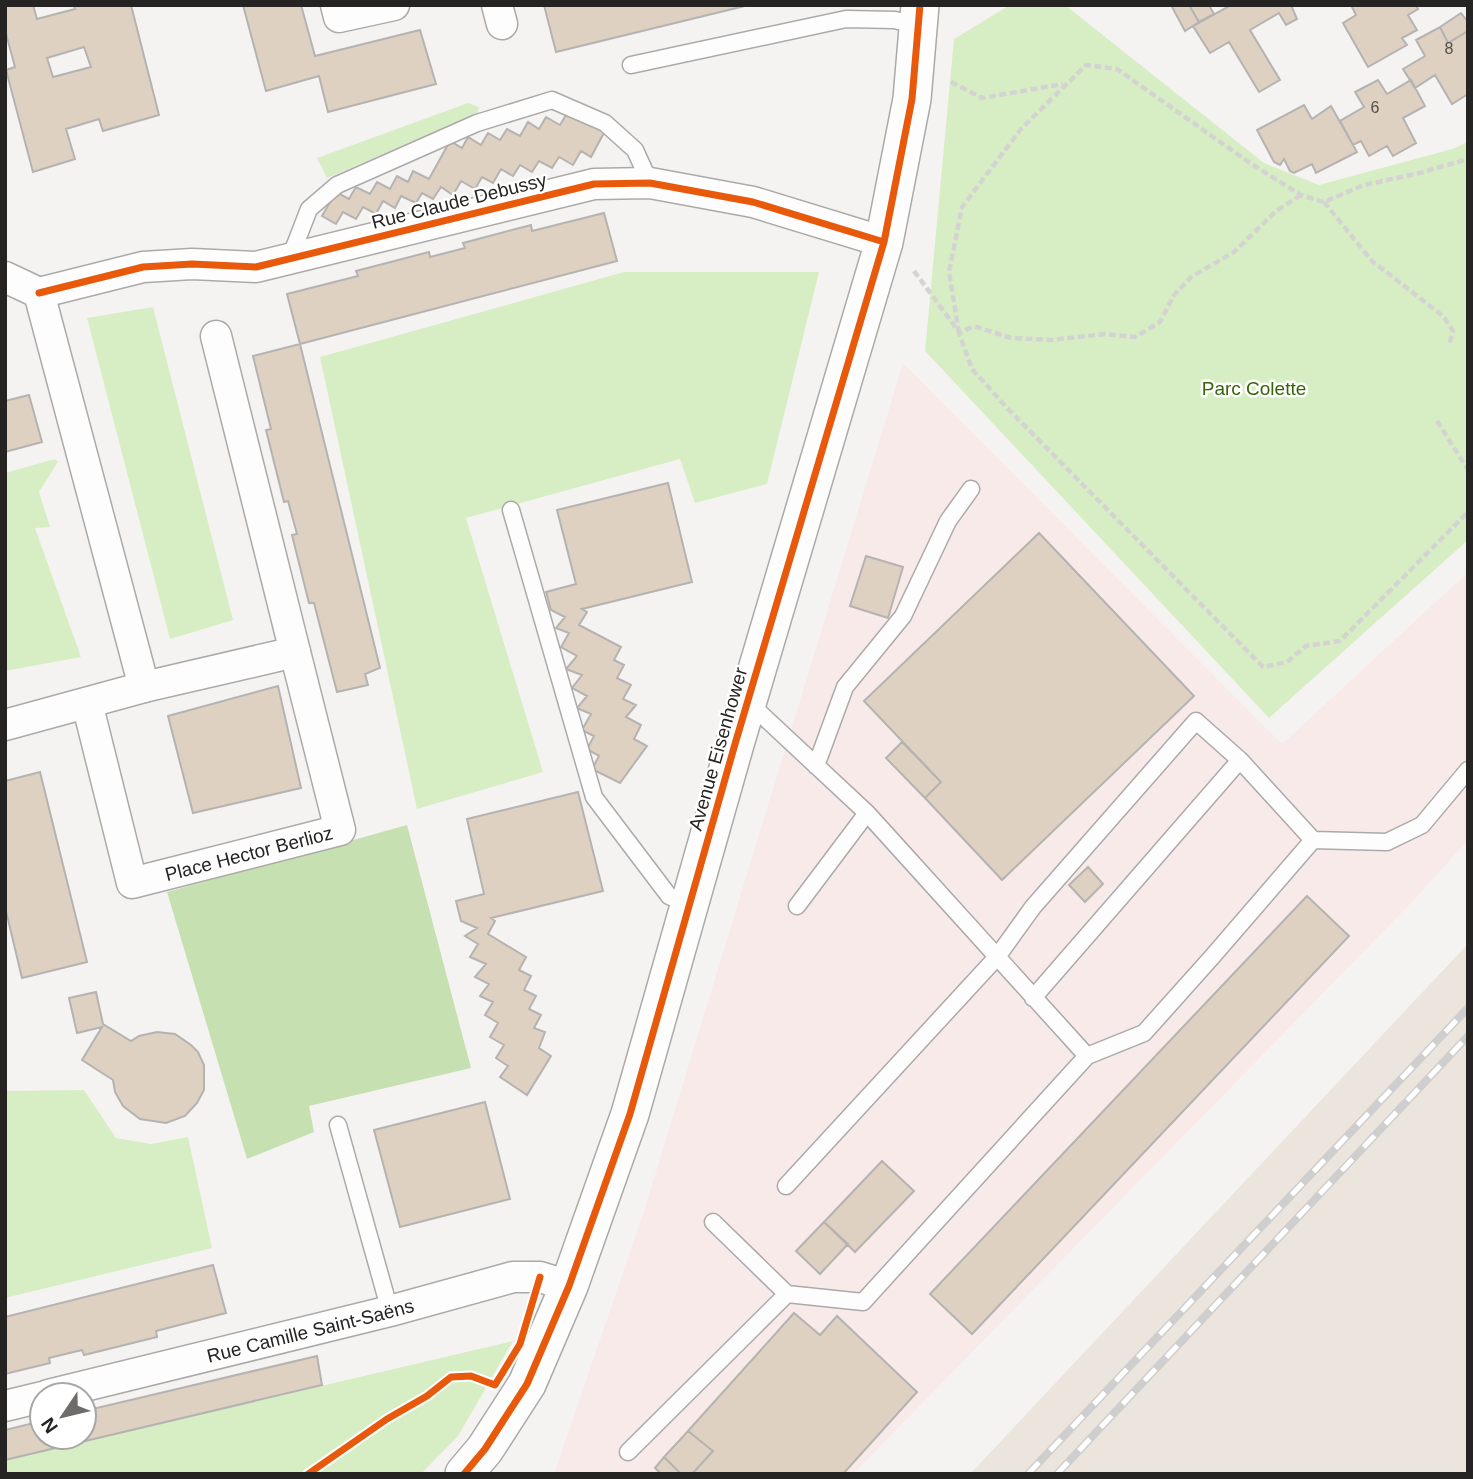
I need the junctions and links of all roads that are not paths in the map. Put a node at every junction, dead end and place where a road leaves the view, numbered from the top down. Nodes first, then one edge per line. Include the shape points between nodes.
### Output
1 (335, 5) edge
2 (394, 5) edge
3 (919, 15) edge
4 (631, 65) dead end
5 (650, 183) junction
6 (884, 242) junction
7 (290, 258) junction
8 (5, 277) edge
9 (39, 293) junction
10 (216, 336) dead end
11 (971, 489) dead end
12 (511, 510) dead end
13 (295, 652) junction
14 (144, 687) junction
15 (748, 702) junction
16 (87, 703) junction
17 (5, 725) edge
18 (1240, 760) junction
19 (816, 766) junction
20 (1468, 769) edge
21 (867, 813) junction
22 (1312, 840) junction
23 (688, 905) junction
24 (797, 906) dead end
25 (997, 957) junction
26 (1033, 998) junction
27 (1087, 1056) junction
28 (338, 1125) dead end
29 (786, 1186) dead end
30 (713, 1222) dead end
31 (569, 1286) junction
32 (787, 1294) junction
33 (390, 1311) junction
34 (98, 1383) edge
35 (28, 1400) edge
36 (5, 1406) edge
37 (628, 1452) dead end
38 (464, 1474) edge

1 - 2 street via 339,17
3 - 4 lane via 895,20 845,19
3 - 6 street, Avenue Eisenhower via 912,99
5 - 6 street, Rue Claude Debussy via 753,202
5 - 7 street, Rue Claude Debussy via 594,184
5 - 7 lane via 635,150 605,123 552,100 477,123 338,185 309,209
6 - 15 street, Avenue Eisenhower
7 - 9 street, Rue Claude Debussy via 256,267 143,267
8 - 9 street
9 - 14 street
10 - 13 street
11 - 19 lane via 948,521 903,616 845,687
12 - 23 lane via 594,797 669,896
13 - 14 street
13 - 16 street, Place Hector Berlioz via 340,830 132,883
14 - 16 street
15 - 19 lane
15 - 23 street, Avenue Eisenhower
16 - 17 street
18 - 22 lane
18 - 25 lane via 1196,721 1033,907
18 - 26 lane
19 - 21 lane
20 - 22 lane via 1422,825 1387,842
21 - 24 lane
21 - 25 lane
22 - 27 lane via 1144,1033
23 - 31 street, Avenue Eisenhower via 630,1114
25 - 26 lane
25 - 29 lane
26 - 27 lane
27 - 32 lane via 863,1302
28 - 33 lane
30 - 32 lane
31 - 33 street, Rue Camille Saint-Saëns via 540,1277 513,1277
31 - 38 street, Avenue Eisenhower via 527,1384
32 - 37 lane
33 - 34 street, Rue Camille Saint-Saëns
35 - 36 street

